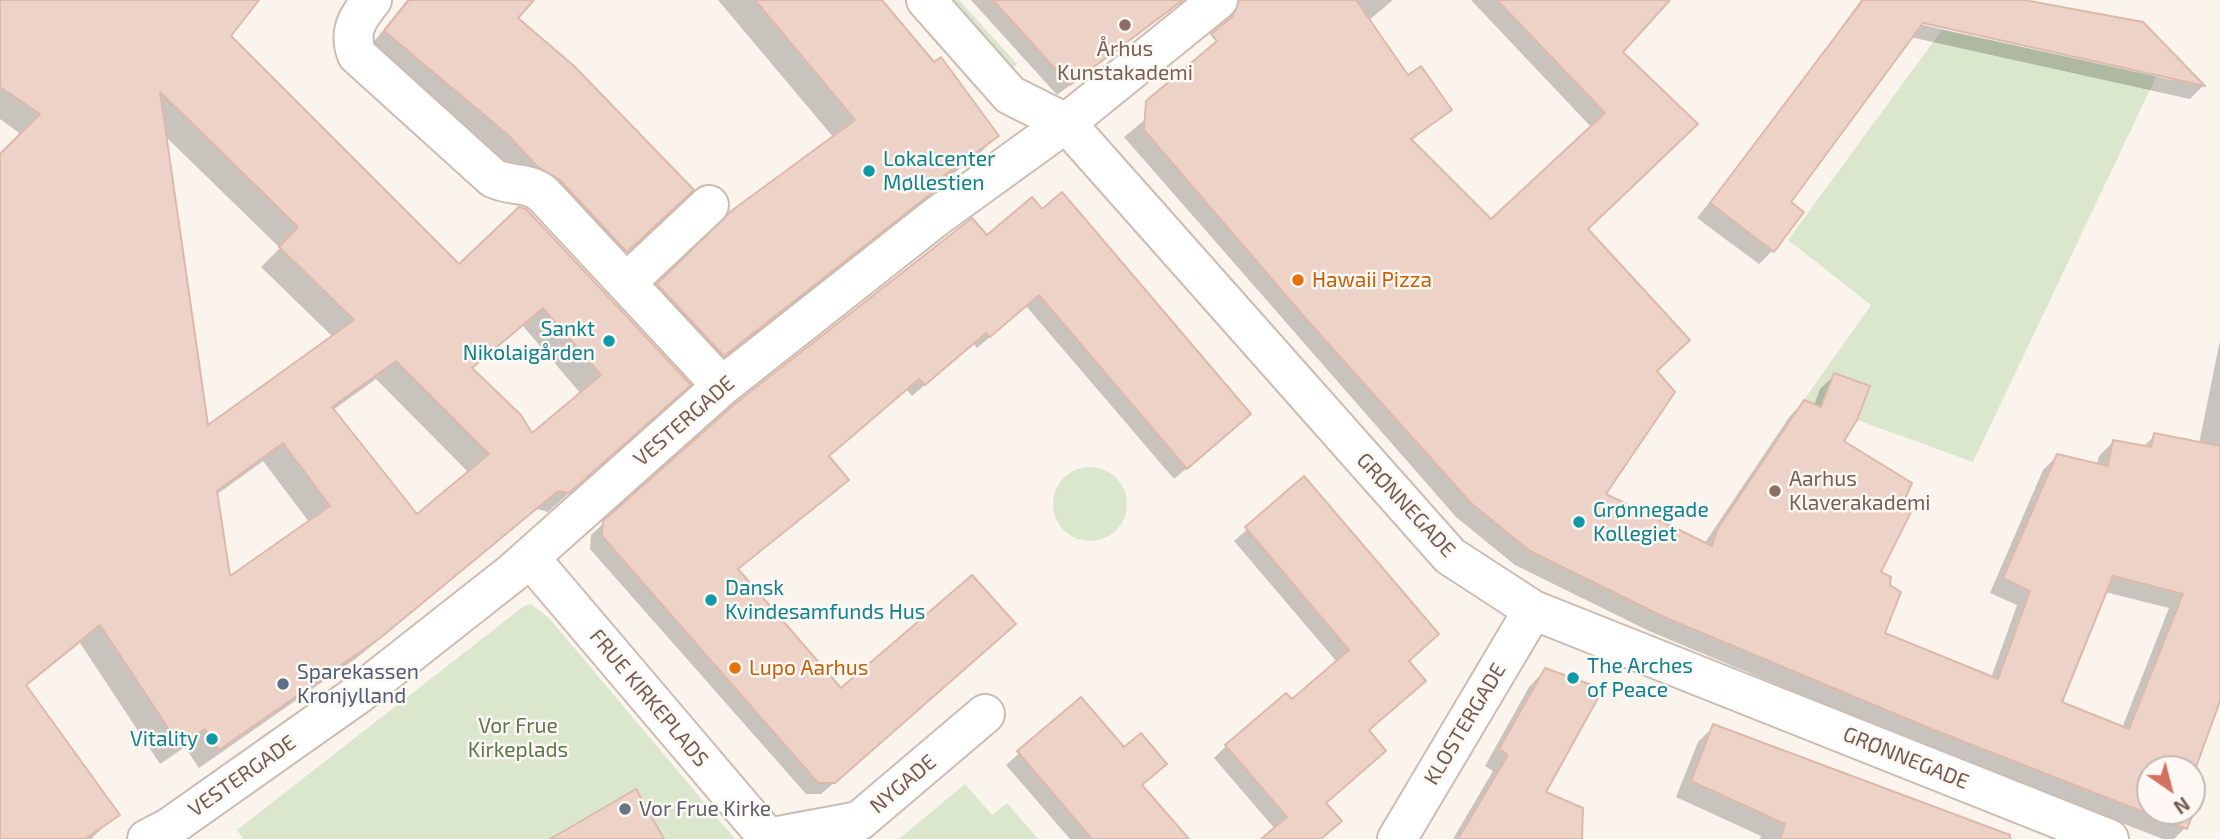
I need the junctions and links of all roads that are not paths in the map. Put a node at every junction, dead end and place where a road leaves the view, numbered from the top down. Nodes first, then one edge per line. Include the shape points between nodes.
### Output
1 (372, 0) edge
2 (926, 0) edge
3 (1219, 0) edge
4 (1066, 122) junction
5 (709, 205) dead end
6 (626, 282) junction
7 (722, 386) junction
8 (530, 558) junction
9 (1533, 610) junction
10 (985, 714) dead end
11 (159, 833) edge
12 (768, 838) edge
13 (1398, 839) edge
14 (2109, 839) edge

1 - 6 street via 357,18 352,41 357,55 493,178 531,185 543,194
2 - 4 street, GRØNNEGADE via 1010,95
3 - 4 street, VESTERGADE
4 - 7 street, VESTERGADE via 936,217
4 - 9 street, GRØNNEGADE via 1450,556
5 - 6 street
6 - 7 street
7 - 8 street, VESTERGADE
8 - 11 street, VESTERGADE via 357,695
8 - 12 street, FRUE KIRKEPLADS
9 - 13 street, KLOSTERGADE
9 - 14 street, GRØNNEGADE
10 - 12 street, NYGADE via 859,821

